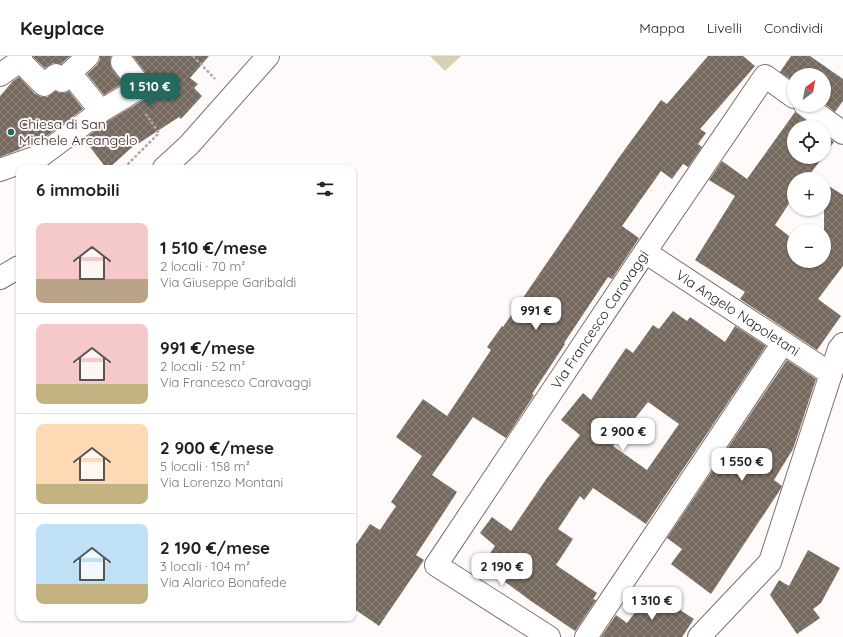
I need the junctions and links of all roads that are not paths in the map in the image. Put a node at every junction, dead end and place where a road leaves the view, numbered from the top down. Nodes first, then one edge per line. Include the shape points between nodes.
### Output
1 (88, 56) edge
2 (268, 56) edge
3 (21, 58) edge
4 (122, 62) dead end
5 (70, 73) junction
6 (0, 75) edge
7 (787, 92) edge
8 (101, 111) junction
9 (814, 112) edge
10 (843, 133) edge
11 (167, 165) edge
12 (0, 170) edge
13 (645, 252) junction
14 (16, 269) edge
15 (0, 278) edge
16 (783, 343) junction
17 (843, 344) edge
18 (831, 374) junction
19 (549, 637) edge
20 (586, 637) edge
21 (699, 637) edge

1 - 5 street
2 - 11 street via 189,145
3 - 5 street via 44,85 56,75 62,81
3 - 6 street
4 - 8 street via 141,87
5 - 8 street
7 - 13 street, Via Francesco Caravaggi via 765,76
8 - 12 street via 42,155
9 - 10 street
13 - 16 street, Via Angelo Napoletani
13 - 19 street, Via Francesco Caravaggi via 436,565
14 - 15 street
16 - 18 street, Via Angelo Napoletani
16 - 20 street
17 - 18 street
18 - 21 street via 770,562

